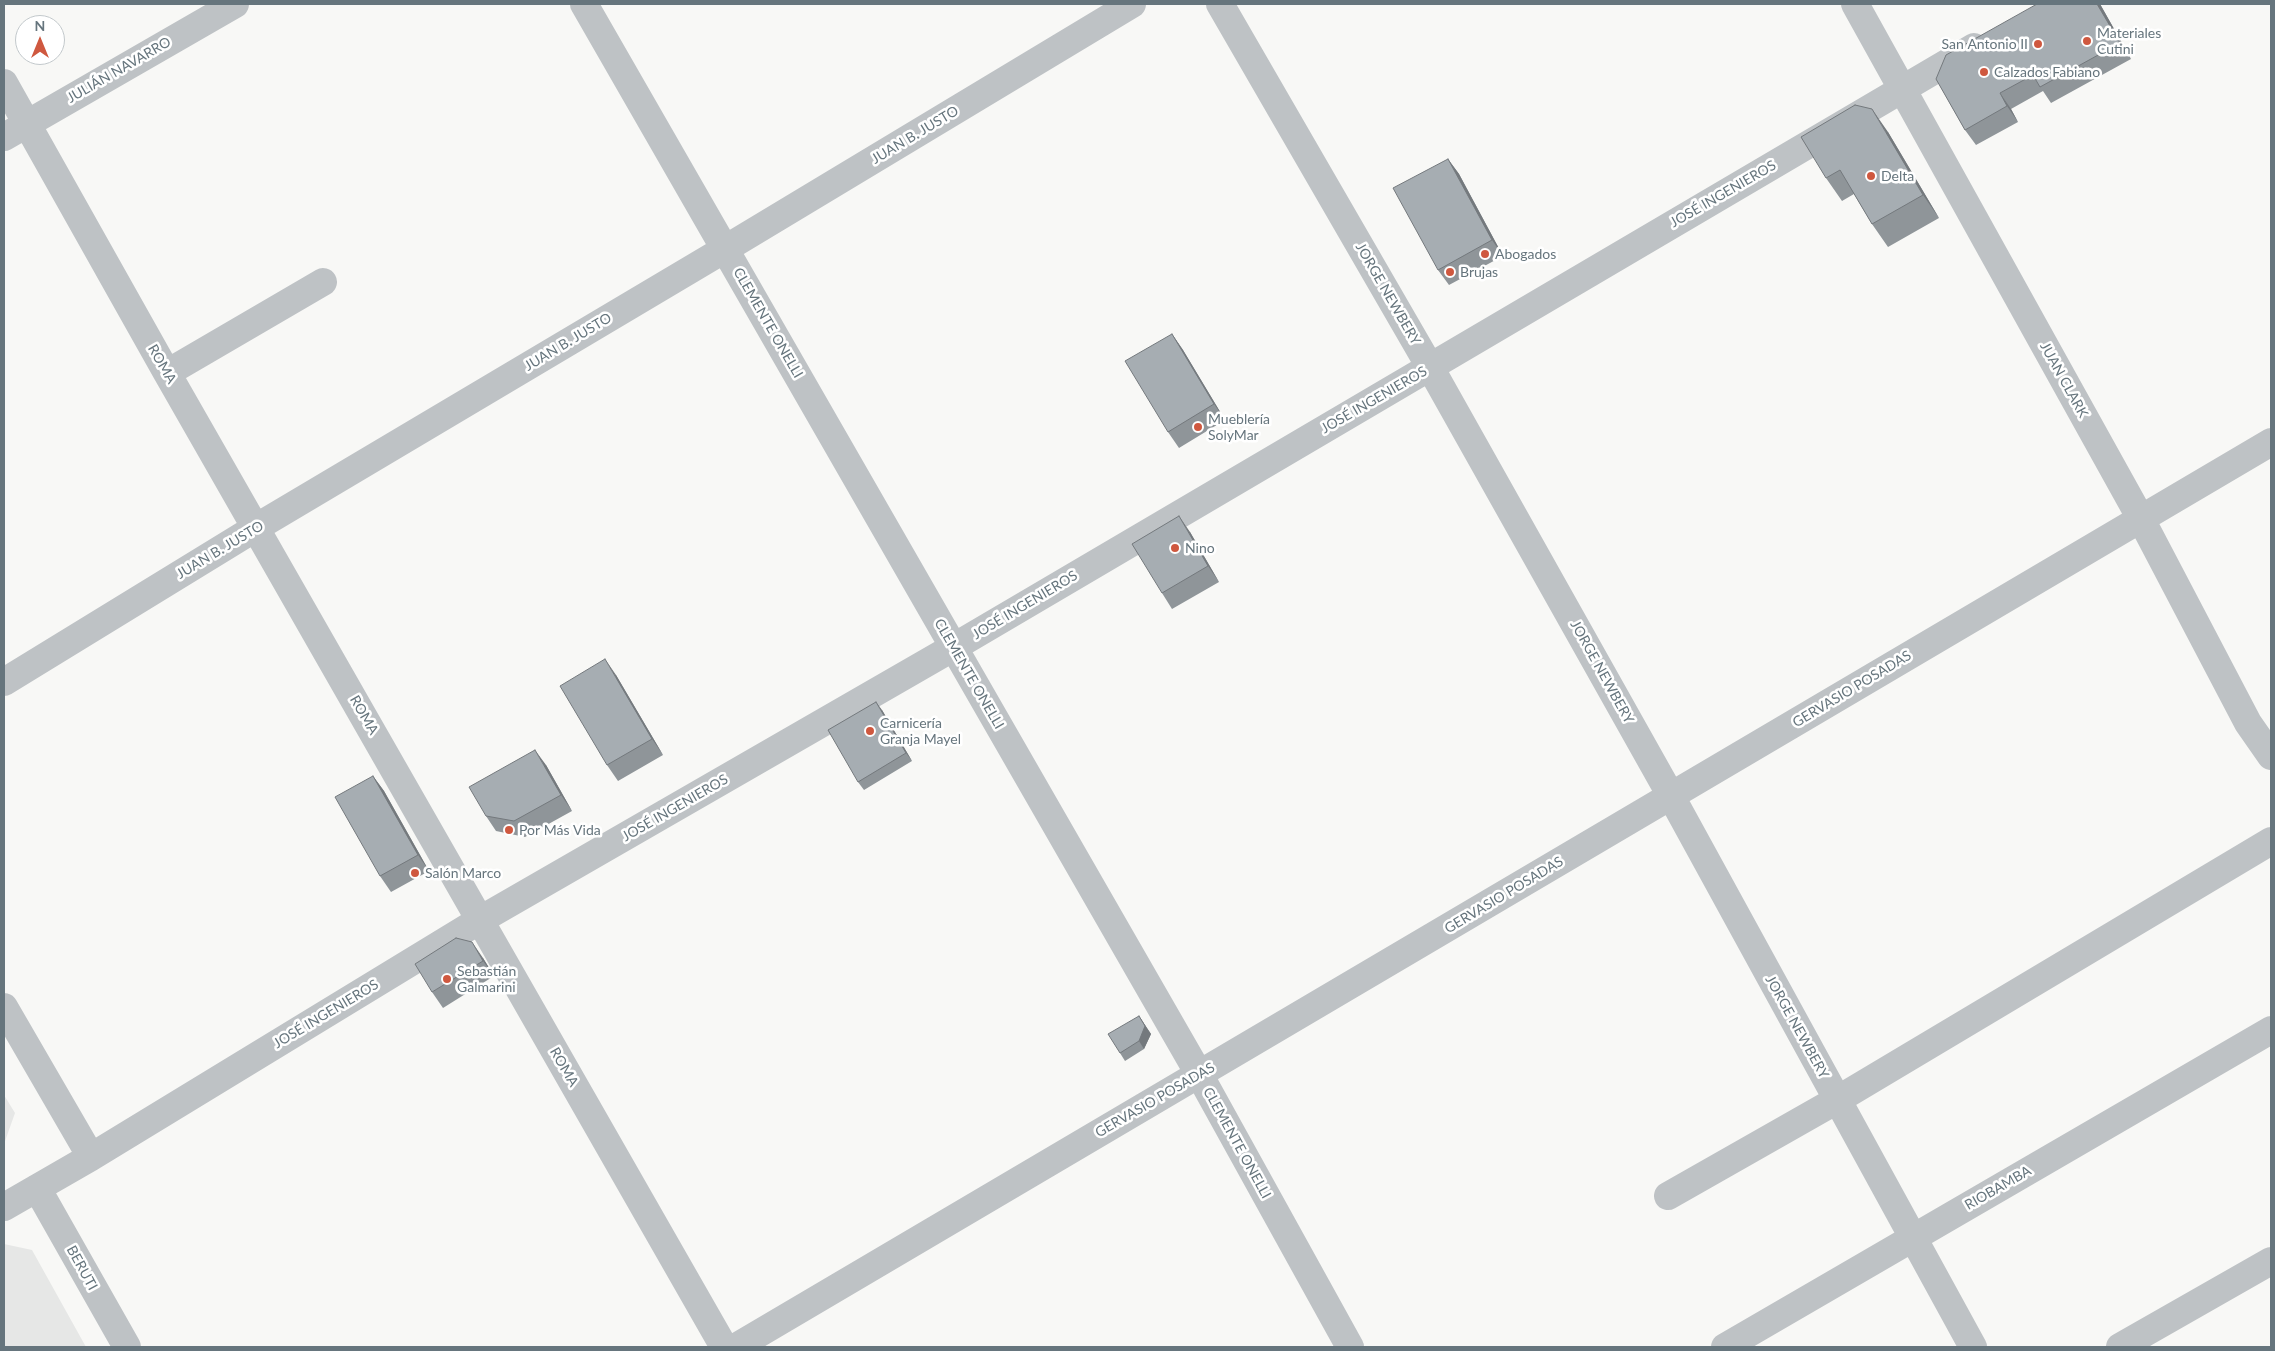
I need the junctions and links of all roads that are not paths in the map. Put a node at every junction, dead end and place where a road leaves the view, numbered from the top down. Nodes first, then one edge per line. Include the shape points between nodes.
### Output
1 (235, 4) edge
2 (584, 4) edge
3 (1132, 4) edge
4 (1220, 4) edge
5 (1855, 4) edge
6 (1997, 33) edge
7 (4, 83) edge
8 (1903, 89) junction
9 (27, 123) junction
10 (4, 137) edge
11 (725, 249) junction
12 (323, 282) dead end
13 (1430, 367) junction
14 (167, 373) junction
15 (2271, 442) edge
16 (2141, 519) junction
17 (256, 527) junction
18 (954, 647) junction
19 (4, 682) edge
20 (2271, 756) edge
21 (1671, 796) junction
22 (2271, 841) edge
23 (480, 920) junction
24 (4, 1007) edge
25 (2271, 1030) edge
26 (1199, 1074) junction
27 (1837, 1100) junction
28 (91, 1157) junction
29 (37, 1188) junction
30 (1668, 1196) dead end
31 (4, 1207) edge
32 (1914, 1237) junction
33 (2271, 1260) edge
34 (127, 1347) edge
35 (724, 1347) edge
36 (736, 1347) edge
37 (1350, 1347) edge
38 (1725, 1347) edge
39 (1973, 1347) edge
40 (2120, 1347) edge

1 - 9 street, JULIÁN NAVARRO
2 - 11 street, CLEMENTE ONELLI
3 - 11 street, JUAN B. JUSTO
4 - 13 street, JORGE NEWBERY
5 - 8 street, JUAN CLARK
6 - 8 street, JOSÉ INGENIEROS
7 - 9 street, ROMA
8 - 13 street, JOSÉ INGENIEROS
8 - 16 street, JUAN CLARK
9 - 10 street, JULIÁN NAVARRO
9 - 14 street, ROMA
11 - 17 street, JUAN B. JUSTO
11 - 18 street, CLEMENTE ONELLI
12 - 14 street
13 - 18 street, JOSÉ INGENIEROS
13 - 21 street, JORGE NEWBERY
14 - 17 street, ROMA
15 - 16 street, GERVASIO POSADAS
16 - 20 street, JUAN CLARK via 2248,723
16 - 21 street, GERVASIO POSADAS
17 - 19 street, JUAN B. JUSTO
17 - 23 street, ROMA
18 - 23 street, JOSÉ INGENIEROS
18 - 26 street, CLEMENTE ONELLI
21 - 26 street, GERVASIO POSADAS
21 - 27 street, JORGE NEWBERY
22 - 27 street
23 - 28 street, JOSÉ INGENIEROS
23 - 35 street, ROMA
24 - 28 street
25 - 32 street, RIOBAMBA
26 - 36 street, GERVASIO POSADAS
26 - 37 street, CLEMENTE ONELLI
27 - 30 street
27 - 32 street, JORGE NEWBERY
28 - 29 street, JOSÉ INGENIEROS
29 - 31 street, JOSÉ INGENIEROS
29 - 34 street, BERUTI
32 - 38 street, RIOBAMBA
32 - 39 street, JORGE NEWBERY
33 - 40 street

